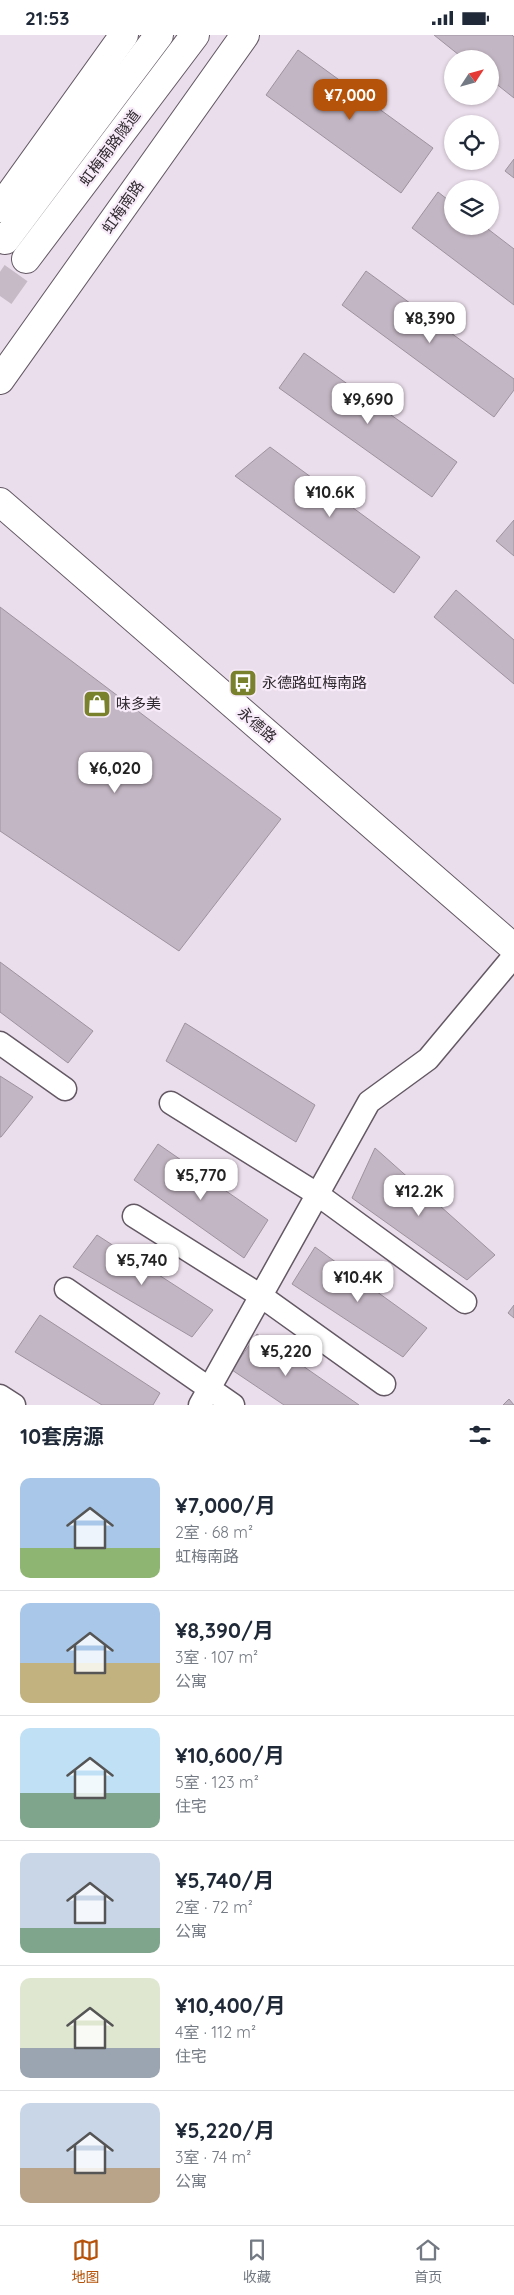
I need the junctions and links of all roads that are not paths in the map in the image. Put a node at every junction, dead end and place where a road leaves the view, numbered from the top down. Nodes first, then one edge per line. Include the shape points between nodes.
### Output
1 (124, 35) edge
2 (159, 35) edge
3 (195, 35) edge
4 (245, 35) edge
5 (0, 207) edge
6 (5, 240) tunnel mouth
7 (26, 259) tunnel mouth
8 (0, 380) edge
9 (0, 502) edge
10 (514, 948) edge
11 (514, 956) edge
12 (0, 1043) edge
13 (65, 1089) dead end
14 (171, 1103) dead end
15 (317, 1194) junction
16 (134, 1216) dead end
17 (66, 1289) dead end
18 (261, 1296) junction
19 (465, 1303) dead end
20 (384, 1384) dead end
21 (0, 1396) edge
22 (205, 1397) edge
23 (14, 1405) edge
24 (233, 1405) edge

1 - 5 main road
2 - 6 main road, 虹梅南路隧道
3 - 7 main road, 虹梅南路隧道
4 - 8 main road, 虹梅南路
9 - 10 main road, 永德路
11 - 15 street via 428,1059 369,1102
12 - 13 street
14 - 15 street
15 - 18 street
15 - 19 street
16 - 18 street
17 - 22 street
18 - 20 street
18 - 22 street
21 - 23 street
22 - 24 street

